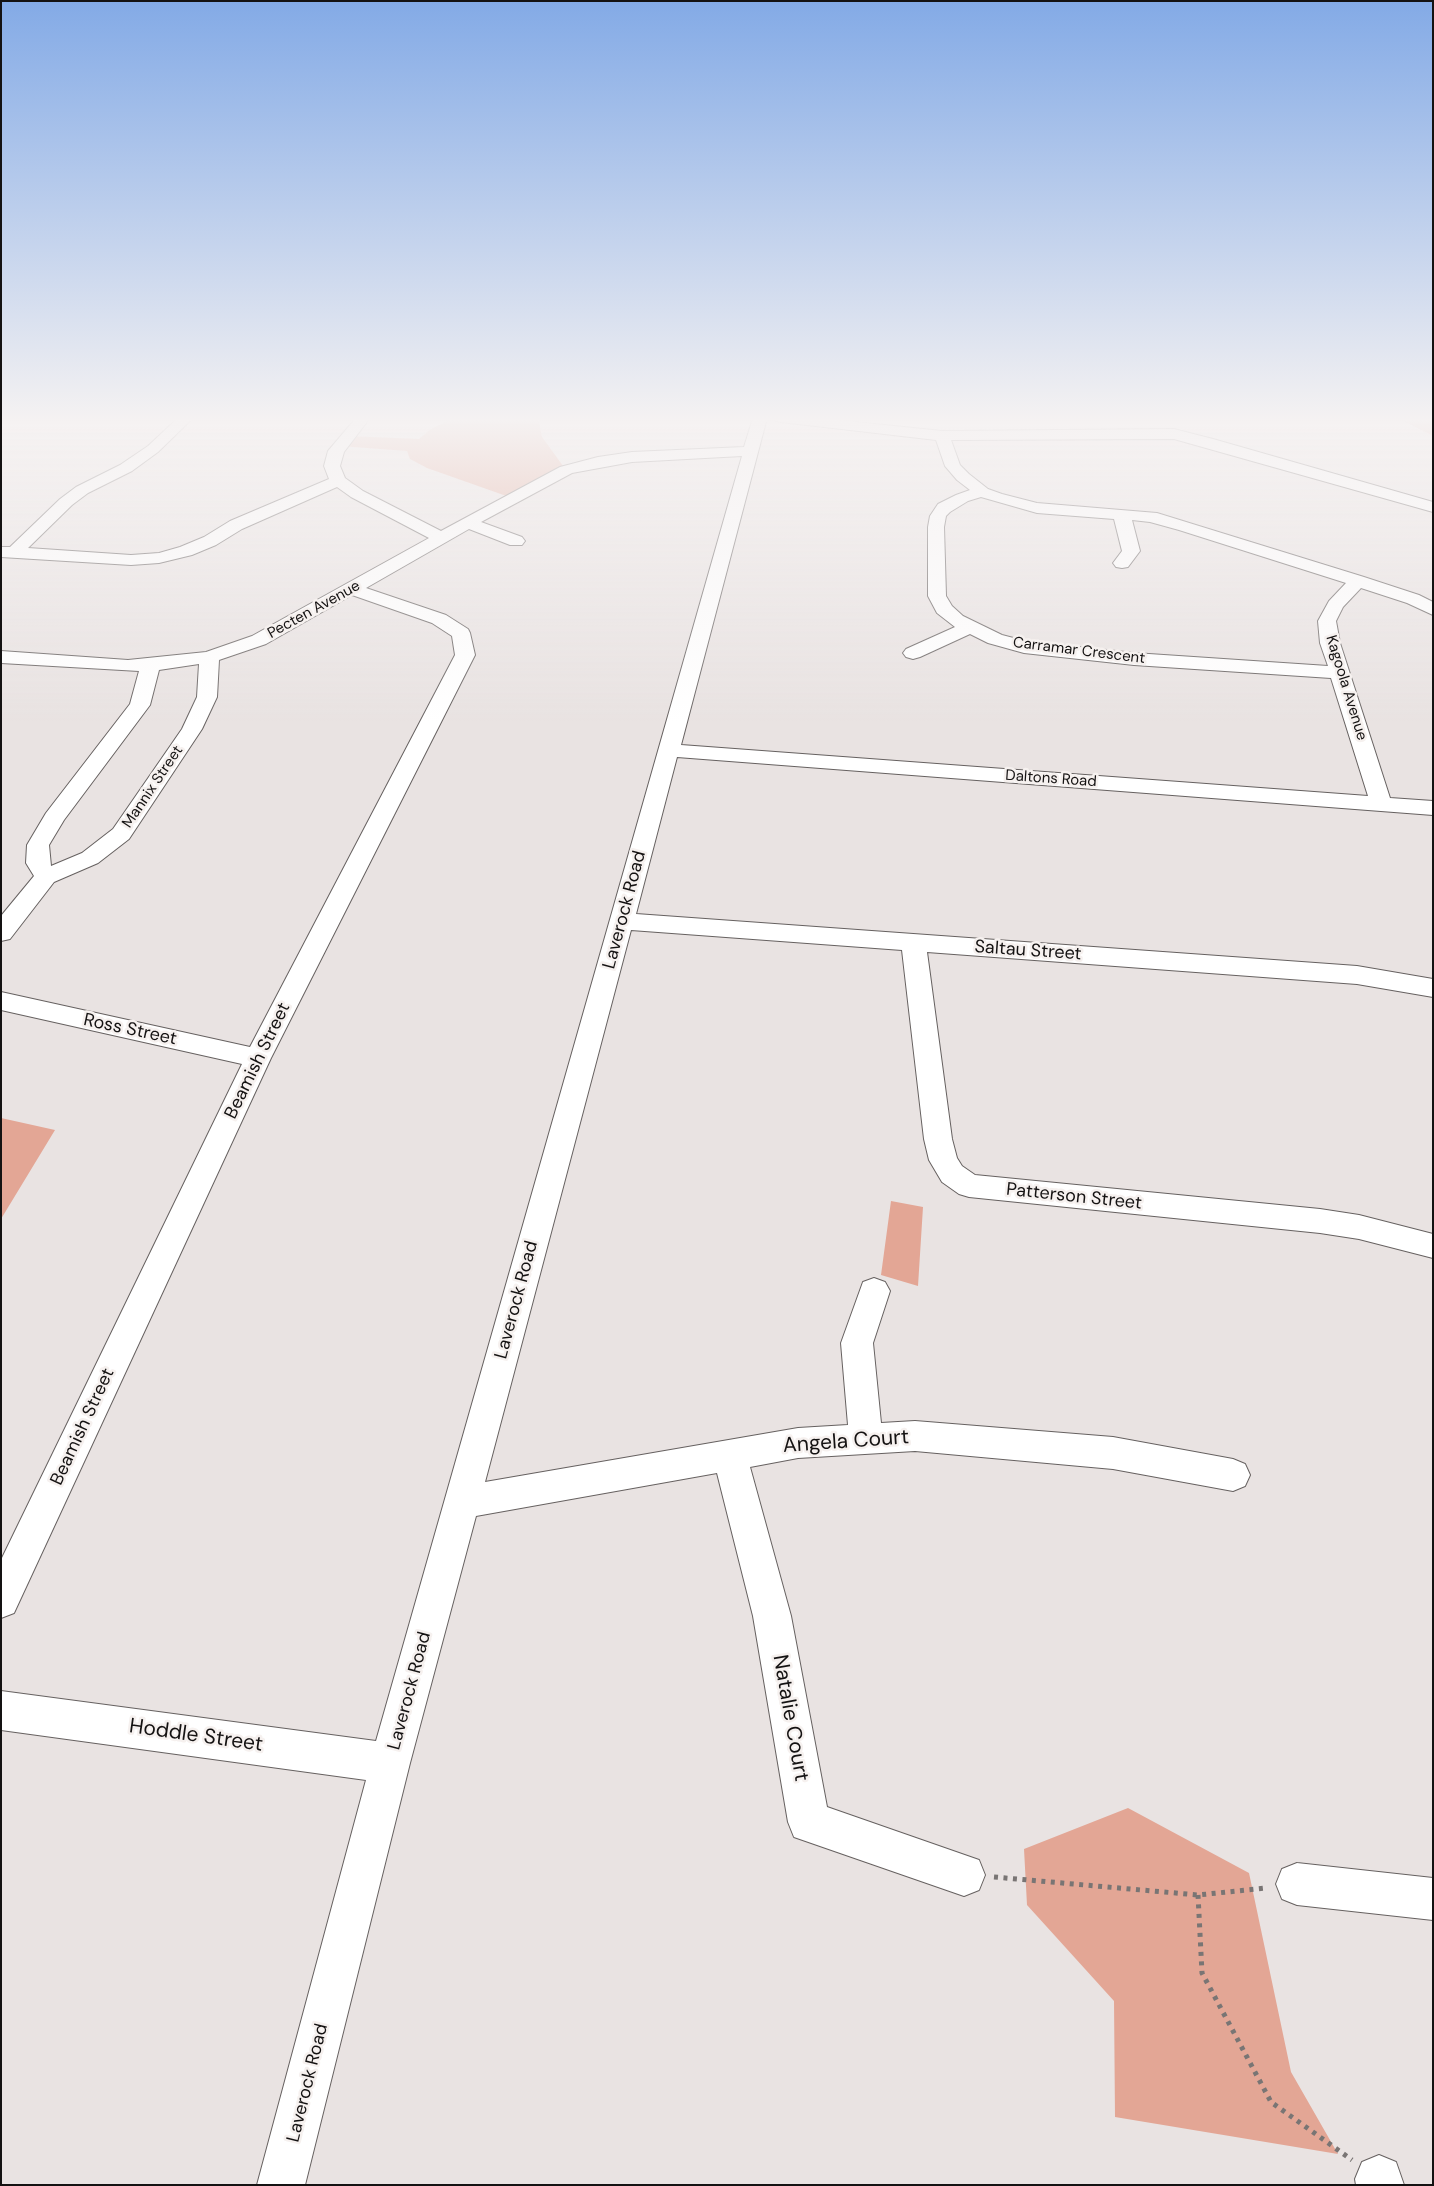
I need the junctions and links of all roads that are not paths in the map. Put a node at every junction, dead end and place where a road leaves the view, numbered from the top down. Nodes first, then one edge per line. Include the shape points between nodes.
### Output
1 (45, 520) edge
2 (245, 520) edge
3 (407, 520) edge
4 (473, 520) edge
5 (732, 520) edge
6 (937, 520) edge
7 (1123, 520) edge
8 (1162, 520) edge
9 (468, 523) junction
10 (442, 538) junction
11 (516, 541) dead end
12 (7, 552) edge
13 (1122, 563) dead end
14 (1358, 581) junction
15 (352, 589) junction
16 (1433, 610) edge
17 (969, 626) junction
18 (913, 653) dead end
19 (1, 657) edge
20 (208, 657) junction
21 (150, 666) junction
22 (1340, 673) junction
23 (669, 750) junction
24 (1381, 804) junction
25 (1433, 808) edge
26 (46, 877) junction
27 (622, 921) junction
28 (1, 933) edge
29 (914, 942) junction
30 (1433, 988) edge
31 (1, 1001) edge
32 (258, 1058) junction
33 (1433, 1246) edge
34 (874, 1292) dead end
35 (866, 1439) junction
36 (730, 1456) junction
37 (1233, 1475) dead end
38 (462, 1502) junction
39 (1, 1600) edge
40 (1, 1710) edge
41 (390, 1764) junction
42 (964, 1875) road end
43 (1297, 1884) road end
44 (1433, 1899) edge
45 (281, 2185) edge

1 - 12 street
2 - 12 street via 210,541 159,558 131,560
3 - 10 street
4 - 9 street, Pecten Avenue
5 - 23 street, Laverock Road
6 - 17 street, Carramar Crescent via 937,596 944,609
7 - 13 street via 1131,551
8 - 14 street
9 - 10 street, Pecten Avenue
9 - 11 street
10 - 15 street, Pecten Avenue
14 - 16 street via 1413,599
14 - 22 street, Kagoola Avenue via 1335,605 1326,621
15 - 20 street, Pecten Avenue via 258,640
15 - 32 street, Beamish Street via 439,619 462,633 465,655
17 - 18 street
17 - 22 street, Carramar Crescent via 995,639 1024,647 1134,659
19 - 21 street, Pecten Avenue
20 - 21 street, Pecten Avenue
20 - 26 street, Mannix Street via 207,697 192,729 121,834 90,858
21 - 26 street via 140,705 38,844 38,863
22 - 24 street, Kagoola Avenue
23 - 24 street, Daltons Road
23 - 27 street, Laverock Road
24 - 25 street, Daltons Road
26 - 28 street, Mannix Street
27 - 29 street, Saltau Street
27 - 38 street, Laverock Road
29 - 30 street, Saltau Street via 1357,975
29 - 33 street, Patterson Street via 938,1140 943,1160 952,1174 968,1186 1320,1221 1359,1227
31 - 32 street, Ross Street
32 - 39 street, Beamish Street
34 - 35 street via 857,1343
35 - 36 street, Angela Court via 798,1443
35 - 37 street, Angela Court via 915,1436 1113,1453
36 - 38 street, Angela Court
36 - 42 street, Natalie Court via 772,1616 809,1822
38 - 41 street, Laverock Road
40 - 41 street, Hoddle Street
41 - 45 street, Laverock Road
43 - 44 street

